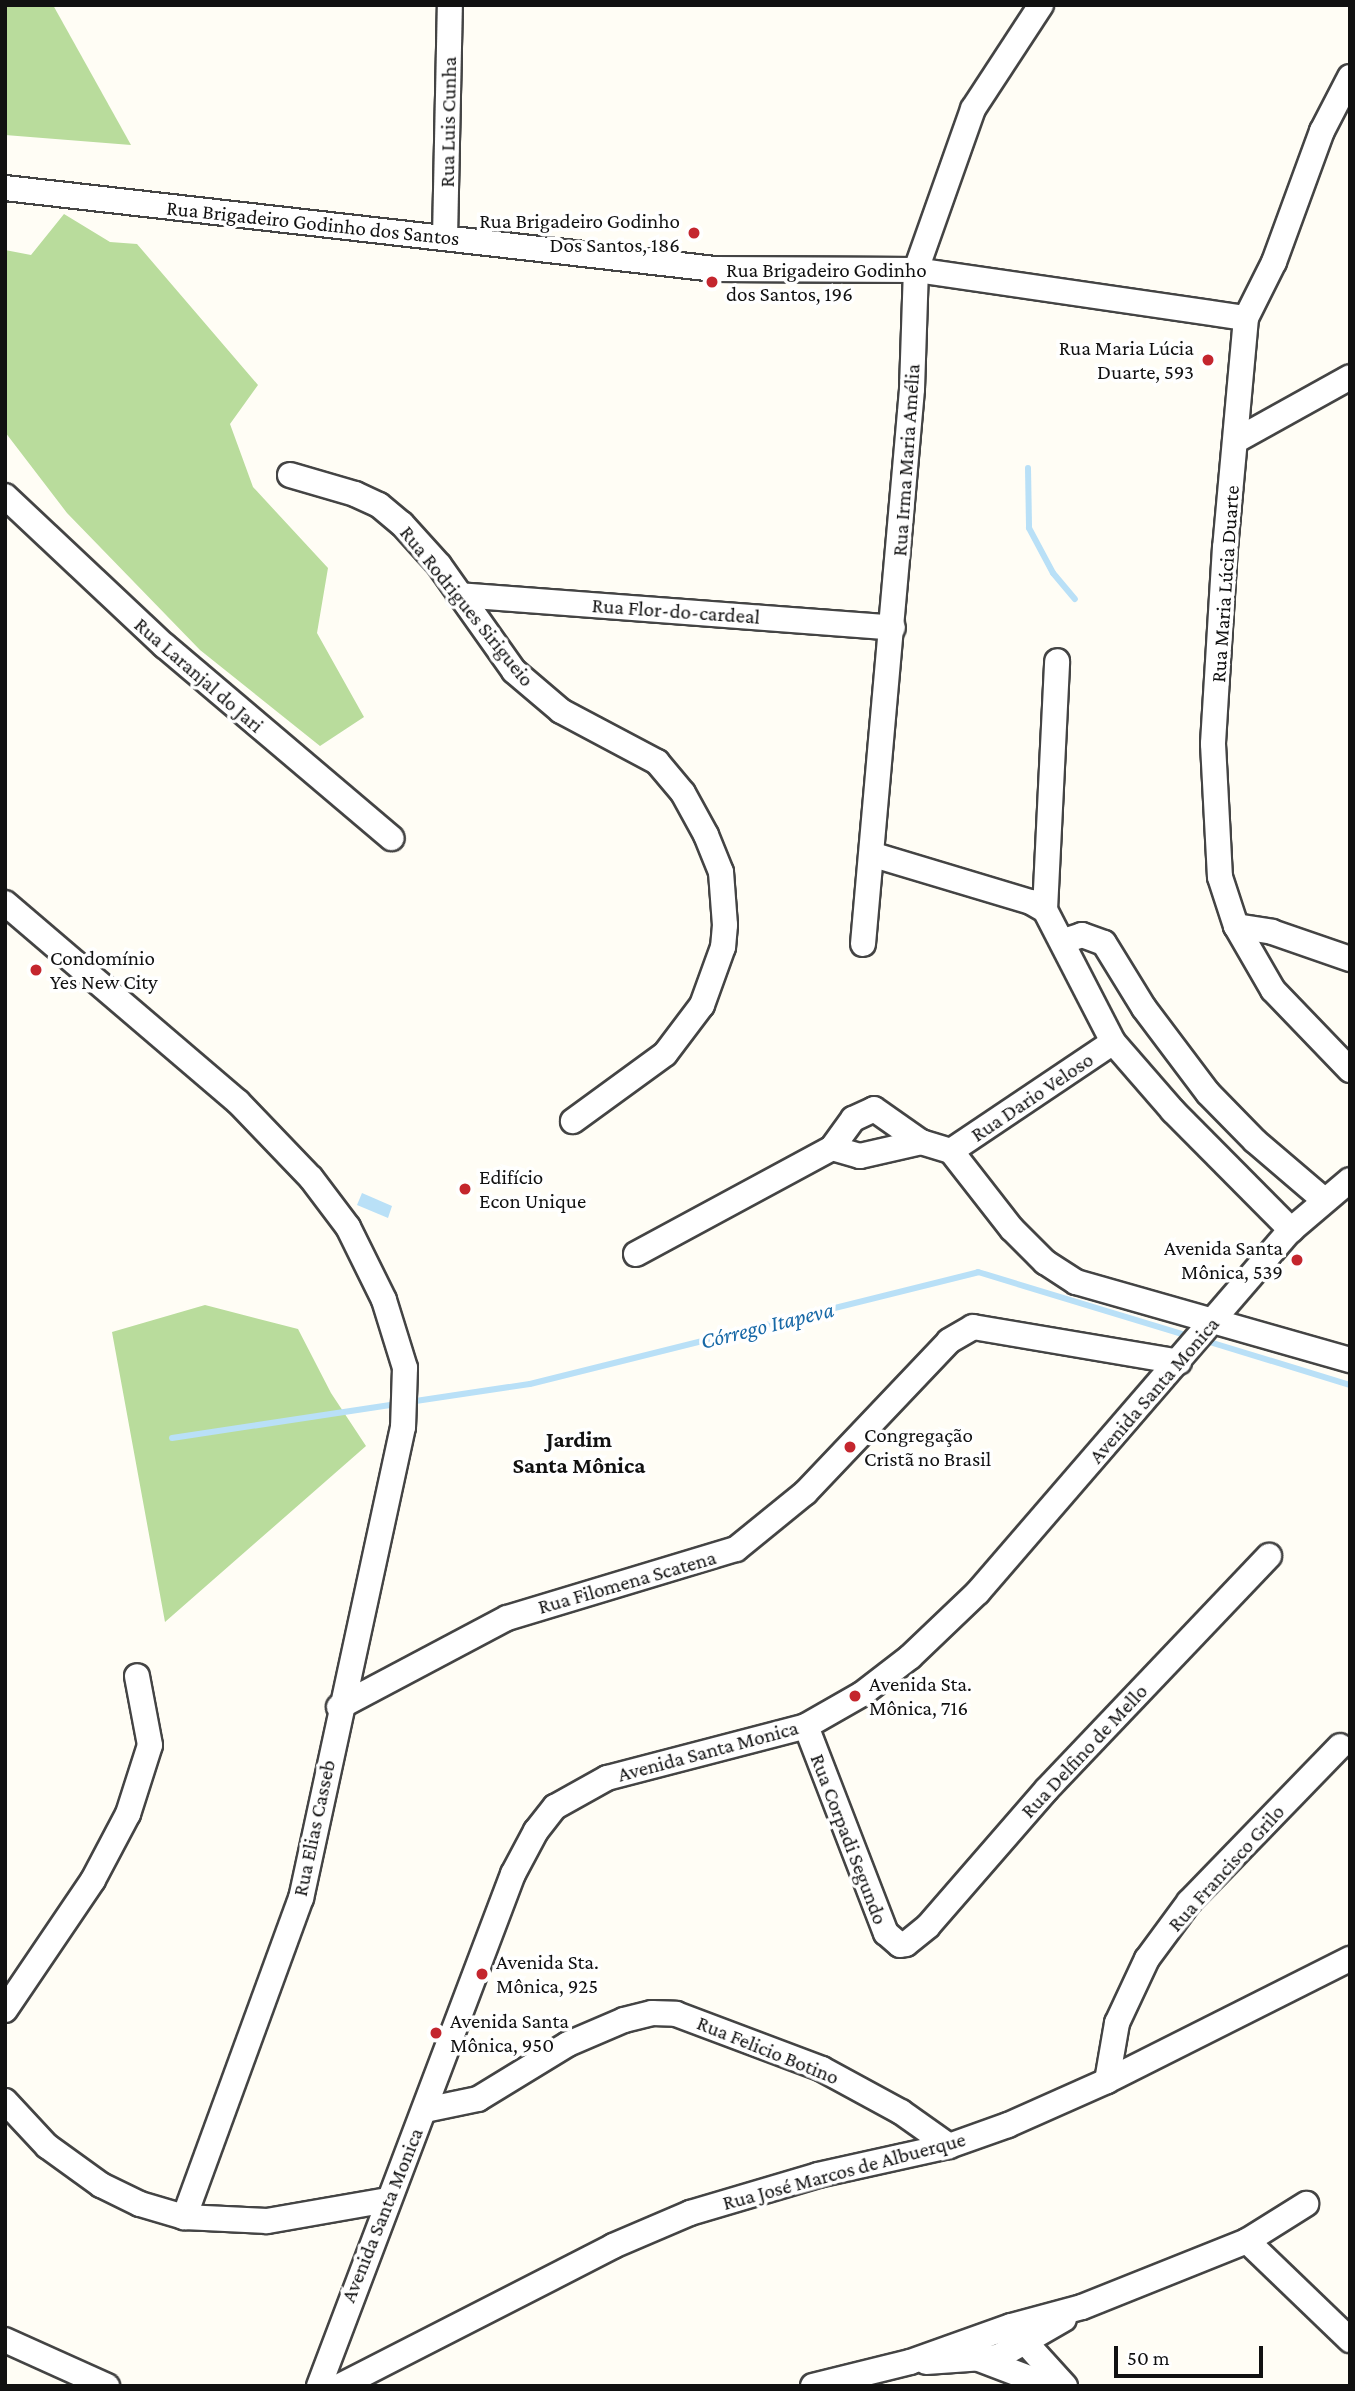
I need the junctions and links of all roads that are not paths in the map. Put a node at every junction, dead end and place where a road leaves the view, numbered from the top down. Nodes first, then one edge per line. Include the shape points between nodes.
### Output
1 (450, 5) edge
2 (1041, 5) edge
3 (1350, 77) edge
4 (5, 188) edge
5 (445, 238) junction
6 (916, 270) junction
7 (1246, 318) junction
8 (1350, 377) edge
9 (1237, 440) junction
10 (290, 475) dead end
11 (8, 502) edge
12 (459, 595) junction
13 (893, 628) junction
14 (1057, 661) dead end
15 (391, 838) dead end
16 (874, 855) junction
17 (5, 903) edge
18 (1045, 910) junction
19 (1236, 926) junction
20 (1064, 941) junction
21 (863, 944) dead end
22 (1350, 959) edge
23 (1113, 1042) junction
24 (1350, 1070) edge
25 (573, 1121) dead end
26 (921, 1142) junction
27 (832, 1148) junction
28 (951, 1151) junction
29 (1350, 1180) edge
30 (1324, 1200) junction
31 (1291, 1230) junction
32 (636, 1254) dead end
33 (1212, 1325) junction
34 (1185, 1356) junction
35 (1350, 1360) edge
36 (1269, 1556) dead end
37 (136, 1676) dead end
38 (339, 1707) junction
39 (806, 1727) junction
40 (1340, 1746) dead end
41 (900, 1945) joint
42 (1350, 1959) edge
43 (5, 2010) edge
44 (1107, 2081) junction
45 (5, 2101) edge
46 (425, 2110) junction
47 (949, 2146) junction
48 (387, 2200) junction
49 (1306, 2204) dead end
50 (184, 2217) junction
51 (1247, 2241) junction
52 (1018, 2335) junction
53 (5, 2340) edge
54 (1350, 2340) edge
55 (977, 2350) junction
56 (107, 2386) edge
57 (319, 2386) edge
58 (340, 2386) edge
59 (813, 2386) edge
60 (1050, 2386) edge
61 (1065, 2386) edge

1 - 5 street, Rua Luis Cunha
2 - 6 street, Rua Irma Maria Amélia via 973,109
3 - 7 street, Rua Maria Lúcia Duarte via 1322,131 1274,262
4 - 5 street, Rua Brigadeiro Godinho dos Santos
5 - 6 street, Rua Brigadeiro Godinho dos Santos via 715,269
6 - 7 street, Rua Brigadeiro Godinho dos Santos
6 - 13 street, Rua Irma Maria Amélia via 912,389
7 - 9 street, Rua Maria Lúcia Duarte via 1238,374
8 - 9 street
9 - 19 street, Rua Maria Lúcia Duarte via 1225,547 1213,744 1220,877
10 - 12 street, Rua Rodrigues Sirigueio via 380,505 439,565
11 - 15 street, Rua Laranjal do Jari via 165,646
12 - 13 street, Rua Flor-do-cardeal
12 - 25 street, Rua Rodrigues Sirigueio via 490,641 537,693 657,762 683,793 721,872 723,947 702,1005 665,1054
13 - 16 street, Rua Irma Maria Amélia
14 - 18 street
16 - 18 street
16 - 21 street, Rua Irma Maria Amélia
17 - 38 street, Rua Elias Casseb via 238,1102 311,1178 348,1227 384,1300 405,1368 403,1422
18 - 20 street
19 - 22 street via 1272,932
19 - 24 street, Rua Maria Lúcia Duarte via 1273,990
20 - 23 street
20 - 30 street via 1082,935 1104,943 1144,1009 1208,1093
23 - 28 street, Rua Dario Veloso
23 - 31 street via 1173,1111
26 - 27 street via 860,1156
26 - 27 street via 874,1109 862,1113
26 - 28 street
27 - 32 street
28 - 33 street via 1045,1262 1076,1282
29 - 30 street, Avenida Santa Monica
30 - 31 street, Avenida Santa Monica
31 - 33 street, Avenida Santa Monica
33 - 34 street, Avenida Santa Monica
33 - 35 street
34 - 38 street, Rua Filomena Scatena via 973,1327 949,1341 805,1493 746,1543 680,1569 553,1601 508,1618
34 - 39 street, Avenida Santa Monica via 978,1592 911,1657 862,1694
36 - 41 street, Rua Delfino de Mello via 1047,1789 928,1926
37 - 43 street via 149,1745 128,1814 93,1880
38 - 50 street, Rua Elias Casseb via 301,1898
39 - 41 street, Rua Corpadi Segundo via 886,1933
39 - 46 street, Avenida Santa Monica via 607,1778 555,1807 513,1874
40 - 44 street, Rua Francisco Grilo via 1189,1902 1147,1959 1117,2023
42 - 44 street, Rua José Marcos de Albuerque
44 - 47 street, Rua José Marcos de Albuerque
45 - 50 street via 47,2146 101,2185 140,2204
46 - 47 street, Rua Felicio Botino via 478,2099 568,2044 652,2012 676,2014 822,2069 901,2112
46 - 48 street, Avenida Santa Monica
47 - 58 street, Rua José Marcos de Albuerque via 818,2175 690,2213 613,2246
48 - 50 street via 267,2221
48 - 57 street, Avenida Santa Monica
49 - 51 street
51 - 52 street
51 - 54 street
52 - 55 street
52 - 61 street
53 - 56 street
55 - 59 street
55 - 60 street

